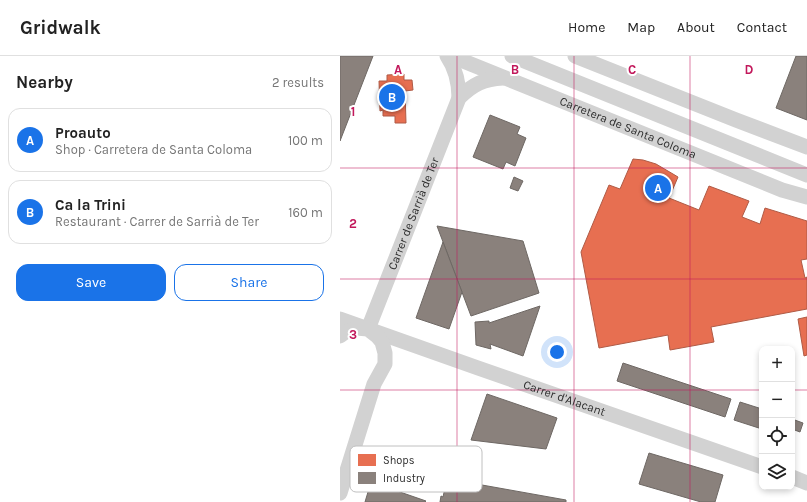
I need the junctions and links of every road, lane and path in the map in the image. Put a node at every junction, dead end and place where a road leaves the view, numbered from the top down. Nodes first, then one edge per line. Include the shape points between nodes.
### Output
1 (447, 56) edge
2 (451, 56) edge
3 (512, 56) edge
4 (575, 56) edge
5 (504, 78) junction
6 (459, 98) junction
7 (807, 147) edge
8 (807, 175) edge
9 (807, 197) edge
10 (340, 319) edge
11 (368, 329) junction
12 (340, 336) edge
13 (355, 446) edge
14 (350, 461) edge
15 (759, 466) edge
16 (795, 478) edge
17 (807, 483) edge
18 (340, 493) edge

1 - 6 street, Carrer de Sarrià de Ter via 458,79
2 - 5 street, Carretera de Santa Coloma
3 - 8 street, Carretera de Santa Coloma
4 - 7 street
5 - 6 street, Carrer de Sarrià de Ter via 479,83
5 - 9 street, Carretera de Santa Coloma via 782,190
6 - 11 street, Carrer de Sarrià de Ter
10 - 11 street, Carrer d'Alacant
11 - 12 street via 356,328
11 - 13 street via 382,342 385,364 374,384
11 - 15 street, Carrer d'Alacant
14 - 18 street
16 - 17 street

